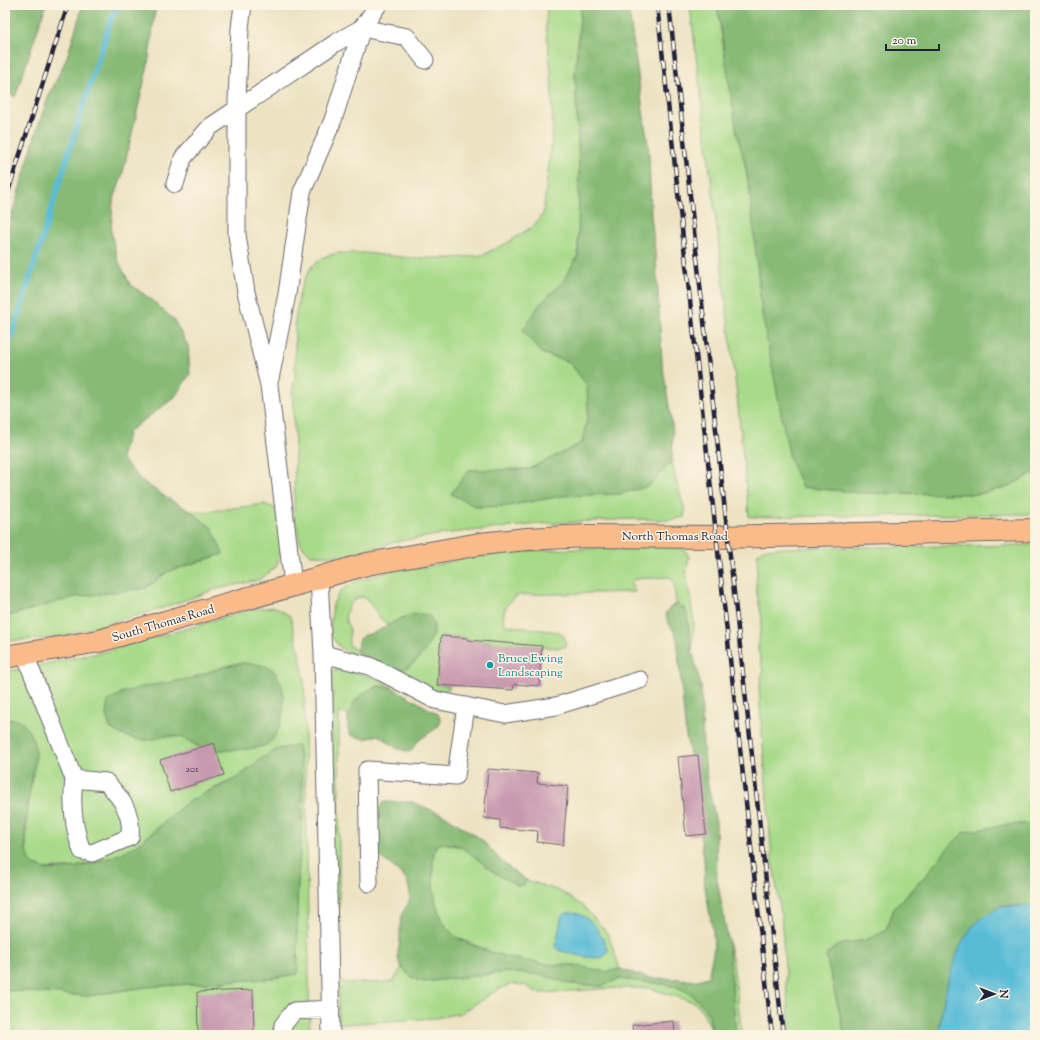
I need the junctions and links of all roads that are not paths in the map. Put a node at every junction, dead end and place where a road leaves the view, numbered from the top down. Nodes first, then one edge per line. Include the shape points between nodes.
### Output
1 (243, 5) edge
2 (378, 5) edge
3 (362, 28) junction
4 (425, 60) dead end
5 (237, 109) junction
6 (175, 184) dead end
7 (269, 385) junction
8 (1035, 530) edge
9 (319, 578) junction
10 (293, 585) junction
11 (323, 654) junction
12 (15, 656) edge
13 (640, 680) dead end
14 (466, 706) junction
15 (74, 779) junction
16 (369, 883) dead end
17 (331, 1009) junction
18 (282, 1035) edge
19 (331, 1035) edge

1 - 5 lane
2 - 3 lane
3 - 4 lane via 407,37
3 - 5 lane
3 - 7 lane via 333,120 302,192 287,294
5 - 6 lane via 210,127 183,158
5 - 7 lane via 237,235 246,292
7 - 10 lane
8 - 9 main road, North Thomas Road via 527,539 434,551 367,564
9 - 10 main road, South Thomas Road
9 - 11 lane
10 - 12 main road, South Thomas Road via 99,641
11 - 14 lane via 370,666 436,700
11 - 17 lane
12 - 15 lane
13 - 14 lane via 556,706 505,714
14 - 16 lane via 456,776 367,770
15 - 15 lane via 71,800 76,836 82,851 92,853 130,837 132,825 122,799 106,782
17 - 18 lane via 294,1011 284,1025
17 - 19 lane

